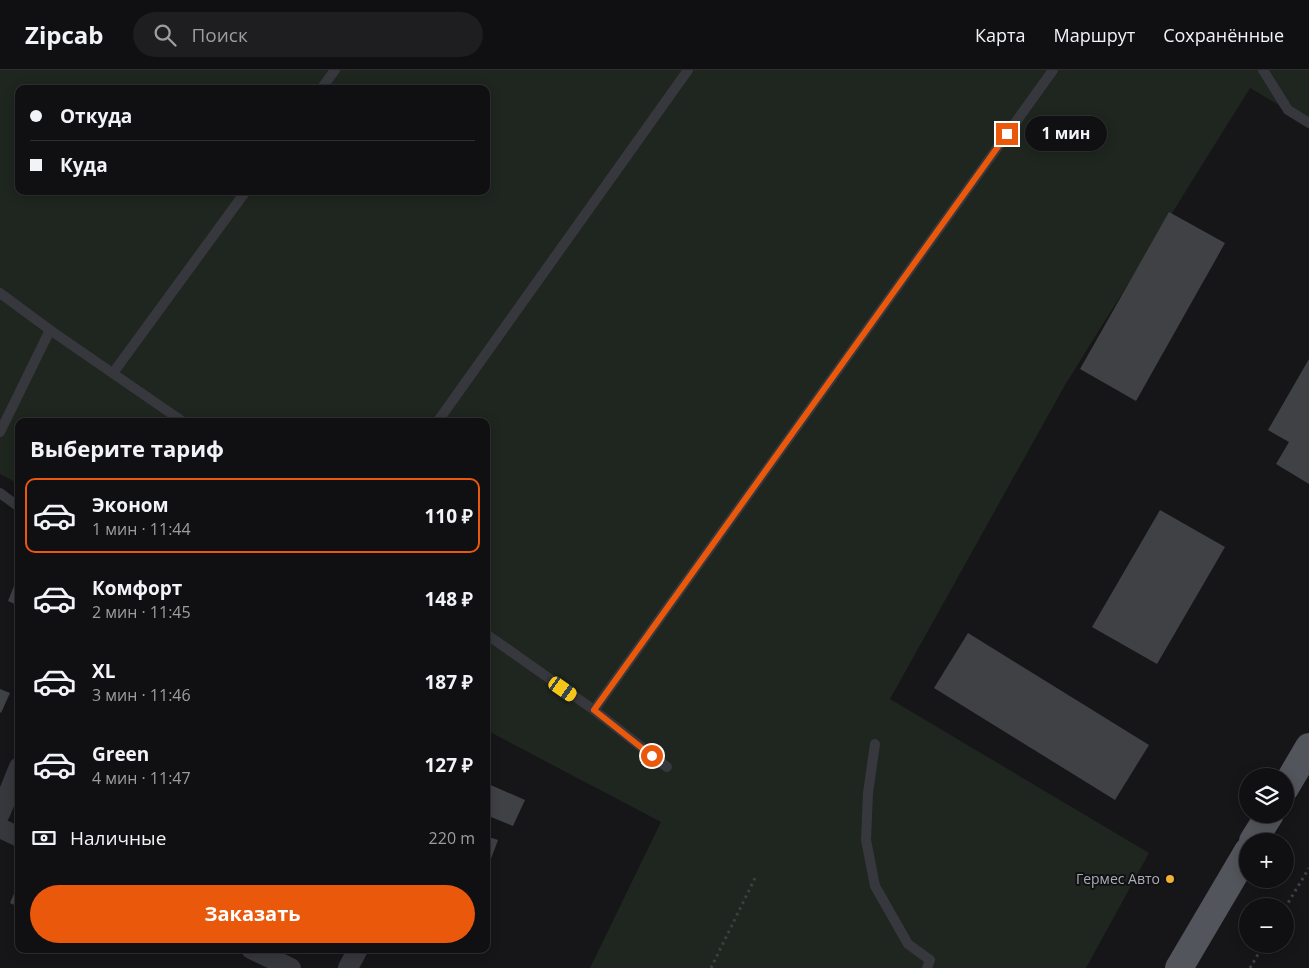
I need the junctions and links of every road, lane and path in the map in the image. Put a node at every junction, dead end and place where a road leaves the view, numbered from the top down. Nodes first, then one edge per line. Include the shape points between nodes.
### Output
1 (335, 70) edge
2 (688, 70) edge
3 (1053, 70) edge
4 (1262, 70) edge
5 (324, 85) edge
6 (1309, 124) edge
7 (243, 195) edge
8 (0, 292) edge
9 (50, 330) junction
10 (113, 373) junction
11 (178, 418) edge
12 (440, 418) edge
13 (0, 432) edge
14 (0, 493) edge
15 (15, 504) edge
16 (490, 637) edge
17 (594, 710) junction
18 (875, 744) dead end
19 (1309, 747) edge
20 (667, 767) dead end
21 (1294, 773) edge
22 (15, 777) edge
23 (0, 814) edge
24 (0, 828) edge
25 (15, 835) edge
26 (1239, 866) edge
27 (1309, 868) edge
28 (756, 876) dead end
29 (1291, 898) edge
30 (259, 953) edge
31 (356, 953) edge
32 (1259, 953) edge
33 (291, 968) edge
34 (348, 968) edge
35 (711, 968) edge
36 (927, 968) edge
37 (1179, 968) edge
38 (1250, 968) edge

1 - 5 lane
2 - 12 lane
3 - 17 lane
4 - 6 lane via 1288,110
7 - 10 lane
8 - 9 lane
9 - 10 lane
9 - 13 lane
10 - 11 lane
14 - 15 lane
16 - 17 lane
17 - 20 lane
18 - 36 lane via 866,840 874,886 908,944 930,960
19 - 21 main road
22 - 23 street
24 - 25 street
26 - 37 main road
27 - 29 path
28 - 35 path
30 - 33 street
31 - 34 street
32 - 38 path

